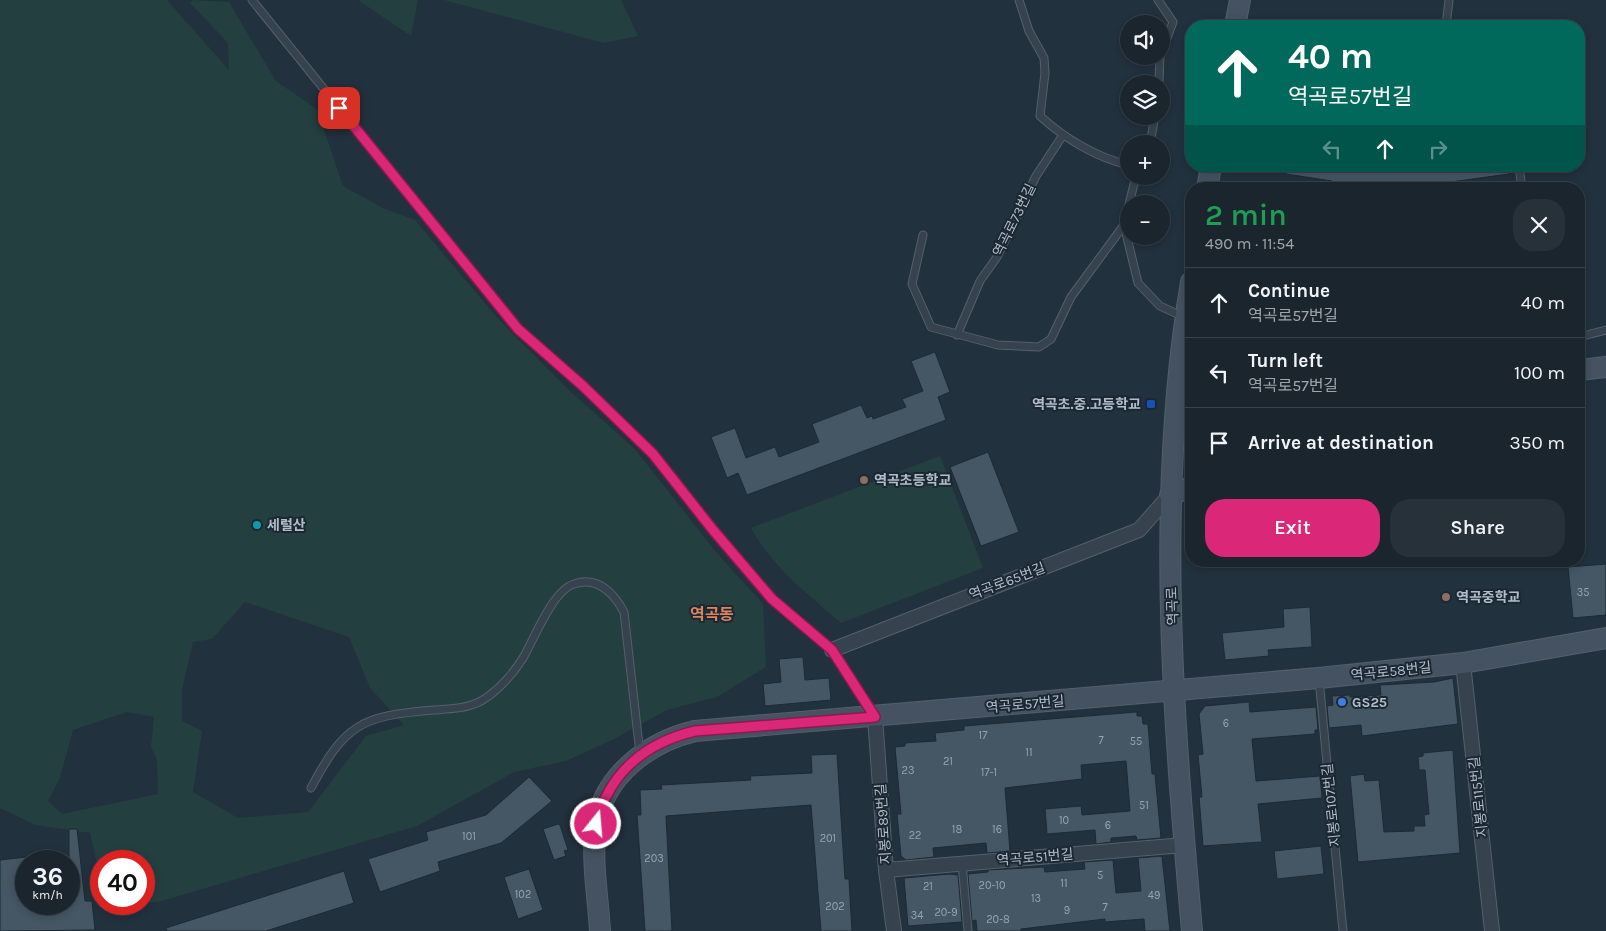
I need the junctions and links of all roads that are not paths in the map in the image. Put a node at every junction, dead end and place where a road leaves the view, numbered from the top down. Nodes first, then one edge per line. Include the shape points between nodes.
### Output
1 (252, 0) edge
2 (1020, 0) edge
3 (1158, 0) edge
4 (1240, 0) edge
5 (1449, 0) edge
6 (1168, 15) edge
7 (1170, 18) edge
8 (1236, 20) edge
9 (1447, 20) edge
10 (1170, 30) edge
11 (1063, 136) junction
12 (1120, 163) edge
13 (1120, 231) edge
14 (923, 235) dead end
15 (1129, 245) edge
16 (1185, 321) edge
17 (1606, 330) edge
18 (957, 335) junction
19 (1585, 335) edge
20 (1185, 344) edge
21 (1606, 366) edge
22 (1585, 369) edge
23 (1185, 489) edge
24 (1170, 495) junction
25 (1606, 638) edge
26 (832, 650) junction
27 (1463, 663) junction
28 (1319, 678) junction
29 (1175, 692) junction
30 (875, 717) junction
31 (640, 756) junction
32 (311, 788) dead end
33 (1184, 845) junction
34 (962, 863) junction
35 (886, 870) junction
36 (600, 931) edge
37 (894, 931) edge
38 (968, 931) edge
39 (1192, 931) edge
40 (1343, 931) edge
41 (1492, 931) edge

1 - 26 lane via 518,329 653,454 772,599
2 - 11 lane via 1029,31 1044,58 1040,116
3 - 6 lane
4 - 8 street
5 - 9 lane
7 - 10 lane via 1173,22
11 - 12 lane
11 - 18 lane, 역곡로73번길 via 1036,176 997,257 980,281
13 - 18 lane via 1072,297 1052,339 1038,347 998,344
14 - 18 lane via 912,284 931,327
15 - 16 lane via 1138,283 1160,306
17 - 19 lane
20 - 24 street, 역곡로 via 1173,428
21 - 22 street
23 - 24 street
24 - 26 street, 역곡로65번길 via 1139,530
24 - 29 street, 역곡로
25 - 27 street, 역곡로58번길
26 - 30 lane
27 - 28 street, 역곡로58번길
27 - 41 street, 지봉로115번길
28 - 29 street, 역곡로58번길
28 - 40 lane, 지봉로107번길
29 - 30 street, 역곡로57번길
29 - 33 street, 역곡로
30 - 31 street, 역곡로57번길 via 695,731 678,735
30 - 35 street, 지봉로89번길
31 - 32 lane via 624,612 616,597 600,585 587,581 571,585 558,594 522,660 506,680 481,701 456,708 373,718 345,735 327,758
31 - 36 street, 역곡로57번길 via 614,781 596,824 594,845
33 - 34 street, 역곡로51번길
33 - 39 street, 역곡로
34 - 35 street, 역곡로51번길
34 - 38 lane
35 - 37 street, 지봉로89번길

